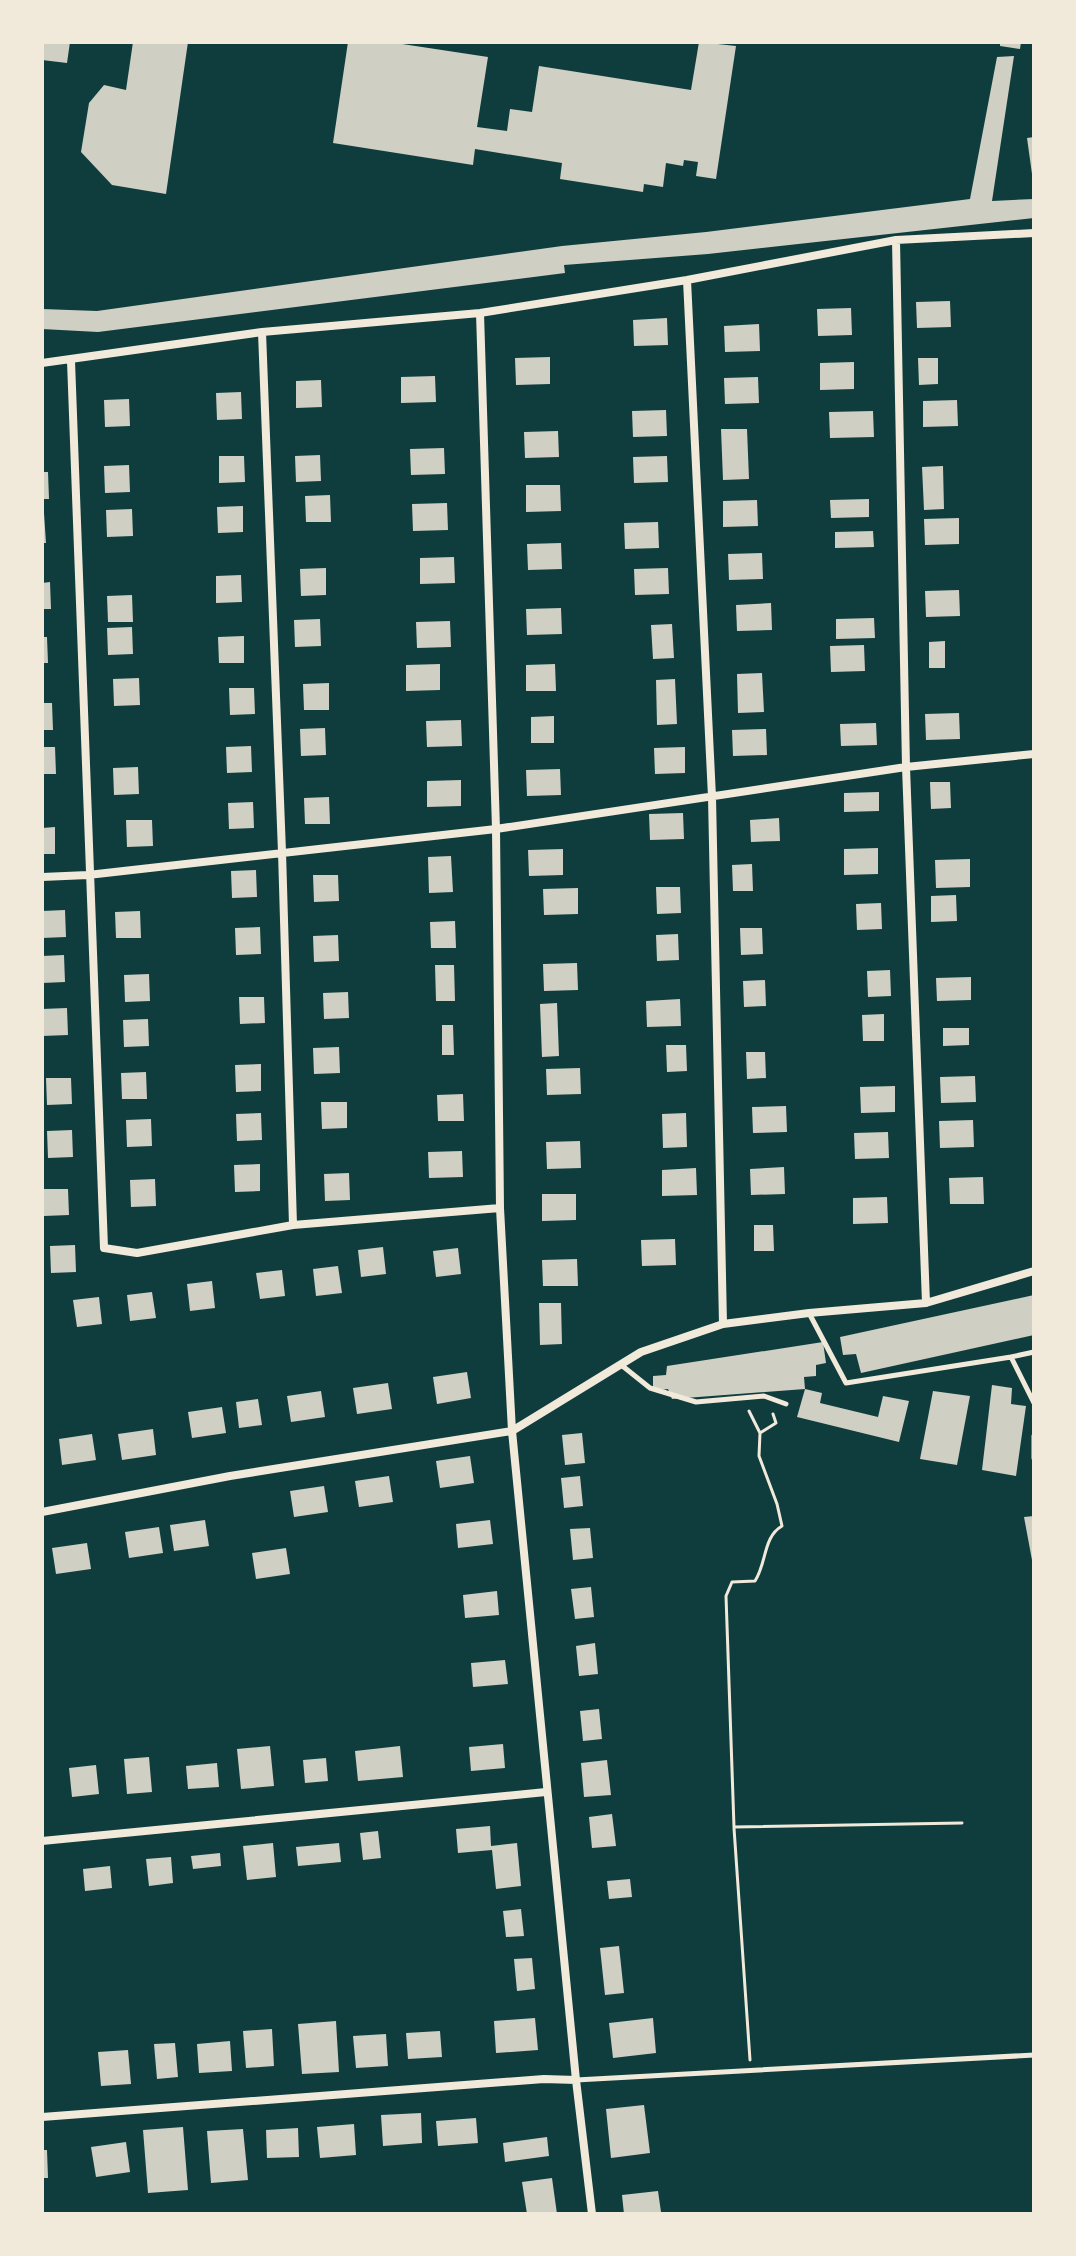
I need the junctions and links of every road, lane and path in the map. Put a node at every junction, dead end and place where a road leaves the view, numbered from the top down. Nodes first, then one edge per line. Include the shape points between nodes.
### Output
1 (1034, 233) edge
2 (896, 240) junction
3 (687, 280) junction
4 (480, 313) junction
5 (262, 332) junction
6 (71, 361) junction
7 (42, 363) edge
8 (1034, 754) edge
9 (906, 767) junction
10 (712, 797) junction
11 (496, 829) junction
12 (282, 852) junction
13 (88, 875) junction
14 (42, 877) edge
15 (500, 1208) junction
16 (293, 1225) junction
17 (1034, 1271) edge
18 (926, 1303) junction
19 (809, 1313) junction
20 (723, 1324) junction
21 (1034, 1352) edge
22 (1011, 1357) junction
23 (619, 1364) junction
24 (750, 1397) junction
25 (1034, 1403) edge
26 (786, 1404) dead end
27 (512, 1431) junction
28 (760, 1433) junction
29 (1034, 1436) edge
30 (1034, 1458) edge
31 (42, 1512) edge
32 (546, 1792) junction
33 (962, 1823) dead end
34 (734, 1827) junction
35 (42, 1841) edge
36 (1034, 2055) edge
37 (751, 2072) junction
38 (576, 2080) junction
39 (42, 2117) edge
40 (592, 2214) edge

1 - 2 street
2 - 3 street
2 - 9 street
3 - 4 street
3 - 10 street
4 - 5 street
4 - 11 street
5 - 6 street
5 - 12 street
6 - 7 street
6 - 13 street
8 - 9 street
9 - 10 street
9 - 18 street
10 - 11 street
10 - 20 street
11 - 12 street
11 - 15 street
12 - 13 street
12 - 16 street
13 - 14 street
13 - 16 street via 104,1248 137,1253
15 - 16 street
15 - 27 street
17 - 18 street
18 - 19 street
19 - 20 street
19 - 22 lane via 846,1383
20 - 23 street
21 - 22 lane
22 - 25 lane
23 - 24 lane via 650,1388 696,1402
23 - 27 street
24 - 26 lane
24 - 28 path via 748,1409
24 - 28 path via 771,1409 776,1423
27 - 31 street
27 - 32 street
28 - 34 path via 759,1456 782,1526 767,1543 764,1567 755,1581 732,1582 726,1596
29 - 30 lane
32 - 35 street
32 - 38 street
33 - 34 path
34 - 37 path
36 - 37 lane
37 - 38 lane
38 - 39 street
38 - 40 street

